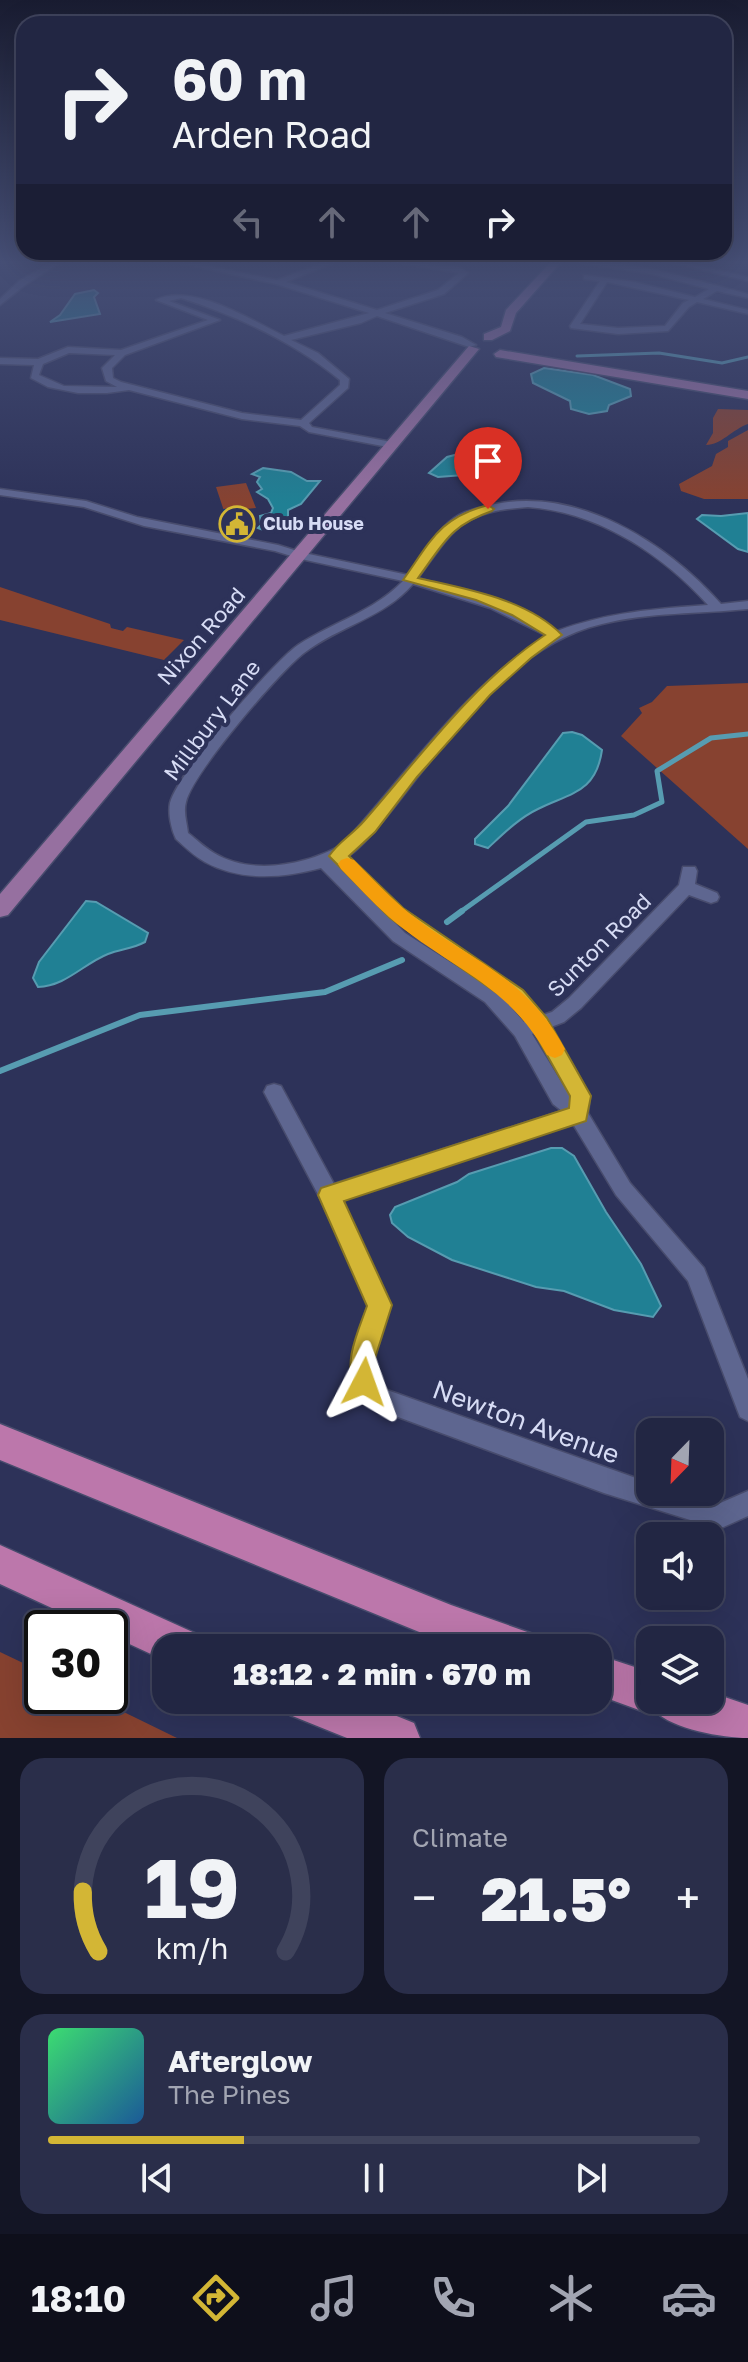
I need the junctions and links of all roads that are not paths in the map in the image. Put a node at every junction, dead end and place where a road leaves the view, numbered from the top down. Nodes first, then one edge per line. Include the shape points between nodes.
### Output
1 (153, 342) edge
2 (289, 342) edge
3 (458, 342) edge
4 (486, 342) edge
5 (507, 342) edge
6 (515, 344) junction
7 (485, 352) junction
8 (122, 353) junction
9 (0, 361) edge
10 (39, 362) junction
11 (691, 385) junction
12 (128, 387) junction
13 (748, 395) edge
14 (303, 423) junction
15 (393, 445) junction
16 (0, 492) edge
17 (301, 556) junction
18 (410, 580) junction
19 (748, 605) edge
20 (718, 609) junction
21 (555, 635) junction
22 (331, 858) junction
23 (711, 897) dead end
24 (0, 909) edge
25 (389, 917) junction
26 (540, 1024) junction
27 (521, 1031) junction
28 (274, 1092) dead end
29 (578, 1114) junction
30 (329, 1195) junction
31 (748, 1409) edge
32 (0, 1442) edge
33 (748, 1503) edge
34 (0, 1564) edge
35 (152, 1634) edge
36 (479, 1634) edge
37 (612, 1680) edge
38 (636, 1688) edge
39 (340, 1714) edge
40 (712, 1714) edge
41 (748, 1726) edge
42 (399, 1738) edge

1 - 8 street
2 - 14 street via 344,379 345,386
3 - 7 street
4 - 7 main road
5 - 6 main road
6 - 7 main road
6 - 11 main road via 539,355
7 - 11 main road
7 - 15 main road, Nixon Road via 437,392
8 - 10 street via 68,350
8 - 12 street via 106,374
9 - 10 street
10 - 12 street via 34,376 45,384 101,393
11 - 13 main road
12 - 14 street via 242,416
14 - 15 street via 309,429
15 - 17 main road, Nixon Road
16 - 17 street via 86,504 203,542 271,556
17 - 18 street
17 - 24 main road, Nixon Road
18 - 20 street, Millbury Lane via 461,518 502,507 558,506 619,528 696,583
18 - 21 street via 481,597
18 - 22 street, Millbury Lane via 376,610 301,649 280,667 177,802 181,835 211,860 260,872
19 - 20 street
20 - 21 street via 605,619
21 - 22 street via 485,692 368,828
22 - 25 street
23 - 26 street, Sunton Road via 688,879 575,1003
25 - 26 street via 500,983
25 - 27 street via 399,937 491,997
26 - 27 street, Sunton Road
26 - 29 street via 580,1096
27 - 29 street via 560,1098
28 - 30 street, Newton Avenue
29 - 30 street
29 - 31 street via 623,1189 696,1275
30 - 33 street, Newton Avenue via 379,1305 362,1358 364,1382 379,1399 719,1517
32 - 36 highway
34 - 35 highway
37 - 38 highway
39 - 42 highway
40 - 41 highway

